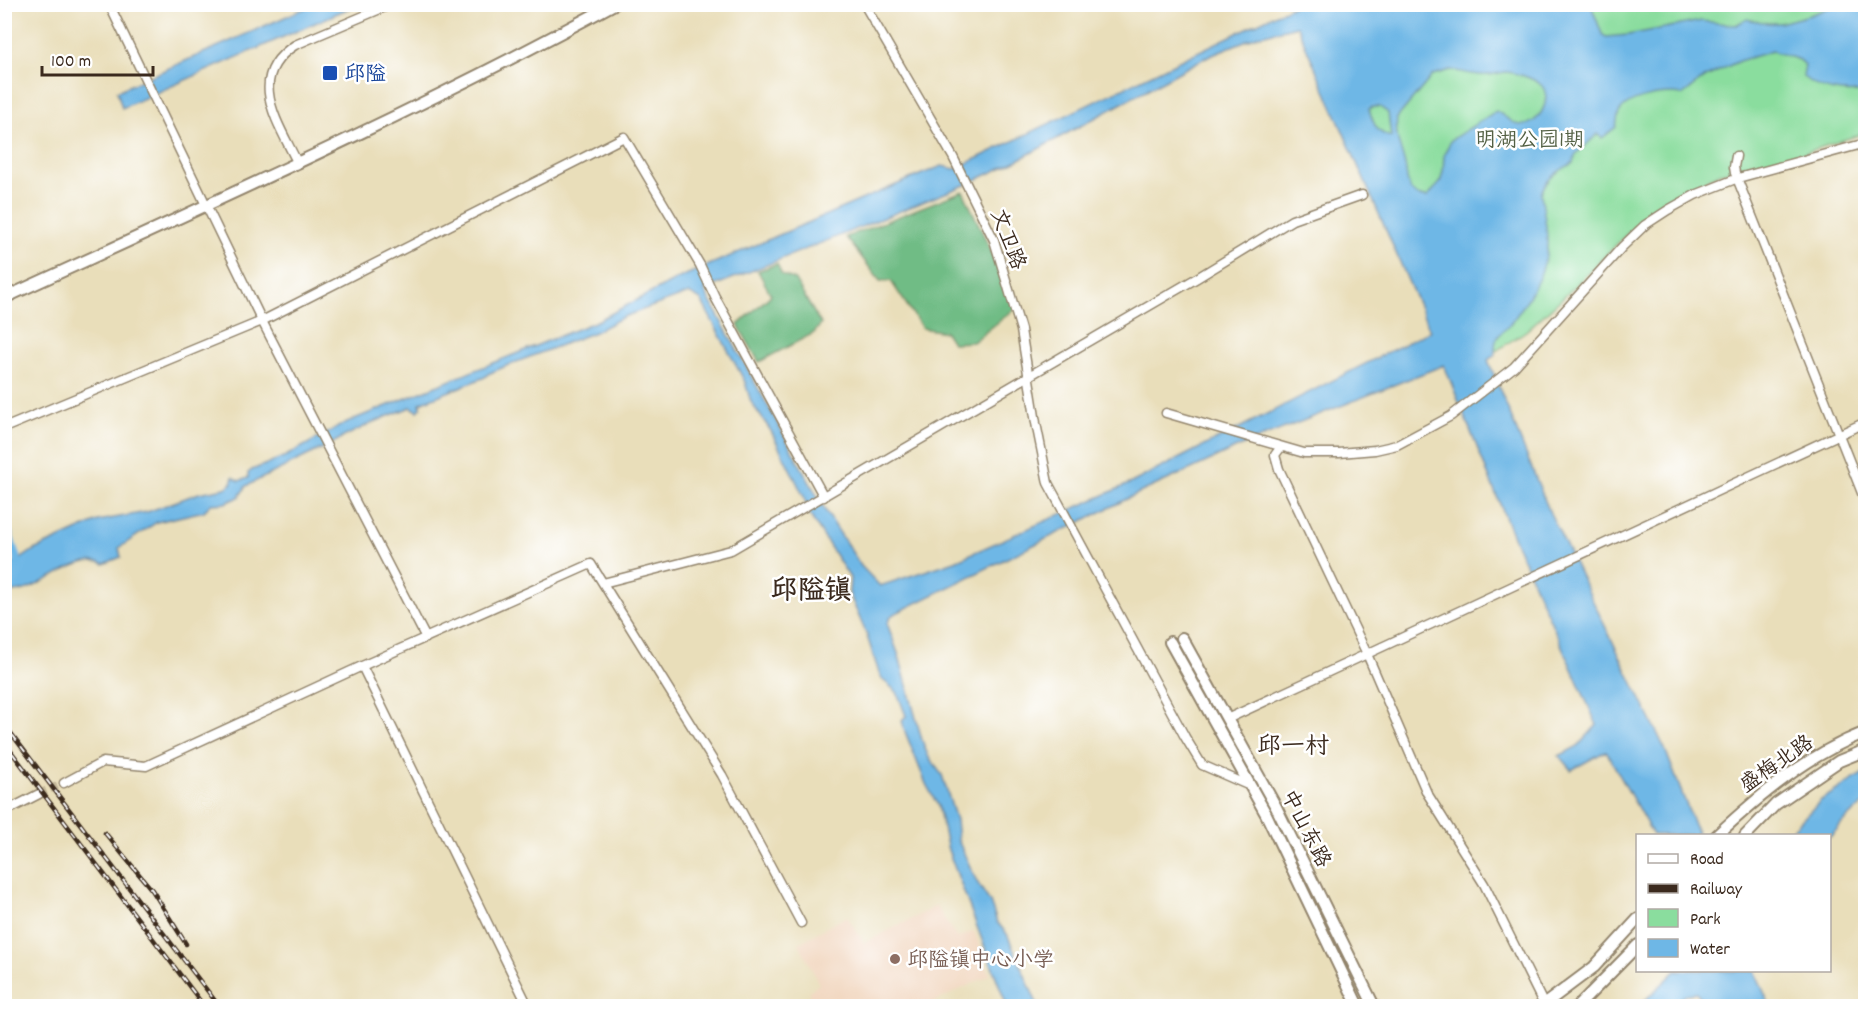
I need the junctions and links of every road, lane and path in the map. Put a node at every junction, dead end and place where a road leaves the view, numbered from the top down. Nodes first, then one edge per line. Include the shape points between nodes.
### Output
1 (109, 4) edge
2 (393, 4) edge
3 (614, 4) edge
4 (864, 4) edge
5 (1866, 143) edge
6 (1736, 156) dead end
7 (297, 162) junction
8 (1738, 178) junction
9 (1362, 195) dead end
10 (205, 206) junction
11 (4, 298) edge
12 (262, 321) junction
13 (1166, 413) dead end
14 (1866, 422) edge
15 (4, 428) edge
16 (1839, 433) junction
17 (1281, 447) junction
18 (824, 497) junction
19 (1866, 503) edge
20 (603, 583) junction
21 (426, 638) junction
22 (1182, 638) dead end
23 (1170, 642) dead end
24 (1367, 654) junction
25 (362, 666) junction
26 (1227, 719) junction
27 (1866, 732) edge
28 (1866, 750) edge
29 (64, 783) tunnel mouth
30 (1250, 786) junction
31 (39, 794) tunnel mouth
32 (4, 812) edge
33 (1718, 834) edge
34 (1747, 834) edge
35 (1636, 921) edge
36 (801, 923) dead end
37 (1636, 947) edge
38 (528, 1006) edge
39 (1358, 1006) edge
40 (1374, 1006) edge
41 (1543, 1006) edge
42 (1578, 1006) edge

1 - 10 street
2 - 7 street via 295,45 283,52 273,66 269,99
3 - 7 main road via 528,51
4 - 30 street, 文卫路 via 953,158 994,240 1021,330 1048,483 1202,765
5 - 8 street
6 - 8 street
7 - 10 main road
8 - 16 street
8 - 17 street via 1695,195 1646,225 1514,367 1451,416 1397,445 1375,450 1304,453
9 - 18 street via 1292,220
10 - 11 main road
10 - 12 street
12 - 15 street
12 - 18 street via 624,137 700,265
12 - 21 street
13 - 17 street
14 - 16 street
16 - 19 street
16 - 24 street
17 - 24 street via 1275,455 1279,469
18 - 20 street via 731,550
20 - 21 street via 591,564
20 - 36 street via 722,775
21 - 25 street
22 - 26 main road, 中山东路
23 - 30 main road, 中山东路
24 - 26 street
24 - 41 street via 1427,793 1484,884
25 - 29 street via 146,766 103,762
25 - 38 street
26 - 40 main road, 中山东路 via 1276,807
27 - 33 main road, 盛梅北路 via 1778,782
28 - 34 main road, 盛梅北路 via 1839,761 1776,804
30 - 39 main road, 中山东路
31 - 32 street
35 - 41 main road via 1594,968
37 - 42 main road

